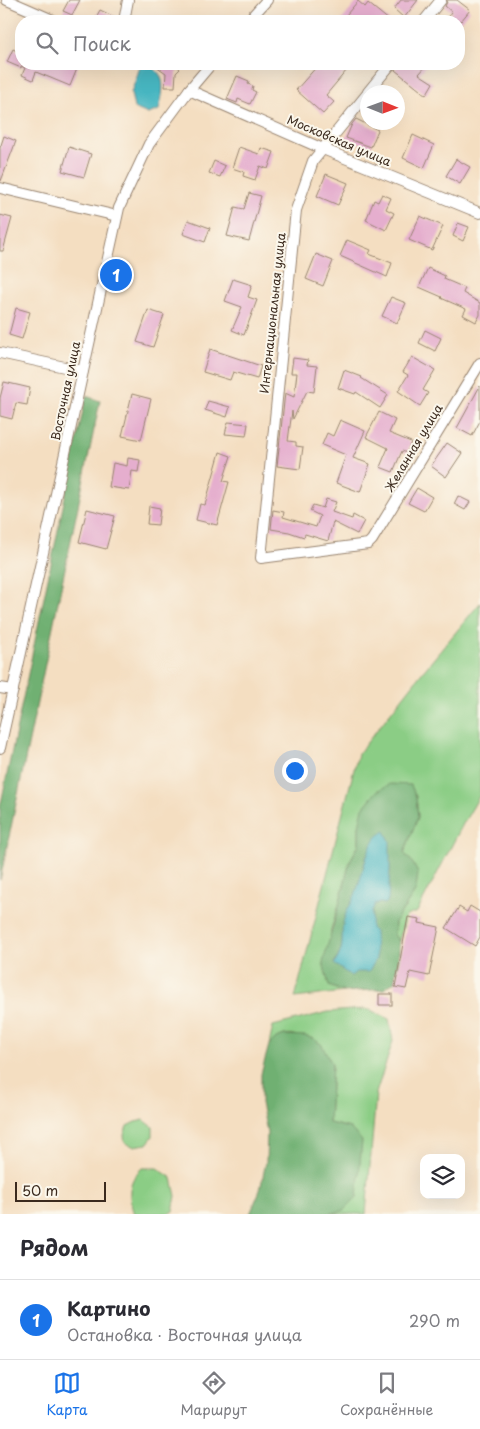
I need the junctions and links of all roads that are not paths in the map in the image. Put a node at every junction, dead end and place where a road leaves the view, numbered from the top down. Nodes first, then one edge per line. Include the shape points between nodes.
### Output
1 (6, 0) edge
2 (128, 0) edge
3 (267, 0) edge
4 (441, 0) edge
5 (41, 15) edge
6 (125, 15) edge
7 (253, 15) edge
8 (429, 15) edge
9 (206, 70) edge
10 (386, 70) edge
11 (374, 85) edge
12 (189, 90) junction
13 (360, 103) edge
14 (323, 149) junction
15 (0, 188) edge
16 (480, 213) edge
17 (117, 216) junction
18 (0, 353) edge
19 (480, 364) edge
20 (83, 371) junction
21 (368, 544) joint
22 (0, 688) edge
23 (13, 690) junction
24 (0, 748) edge

1 - 5 street
2 - 6 street
3 - 7 street
4 - 8 street
9 - 12 street, Восточная улица
10 - 11 street, Интернациональная улица
12 - 14 street, Московская улица
12 - 17 street, Восточная улица via 150,144
13 - 14 street, Интернациональная улица
14 - 16 street, Московская улица
14 - 21 street, Интернациональная улица via 313,161 296,210 261,558
15 - 17 street
17 - 20 street, Восточная улица
18 - 20 street
19 - 21 street, Желанная улица
20 - 23 street, Восточная улица
22 - 23 street
23 - 24 street, Восточная улица

